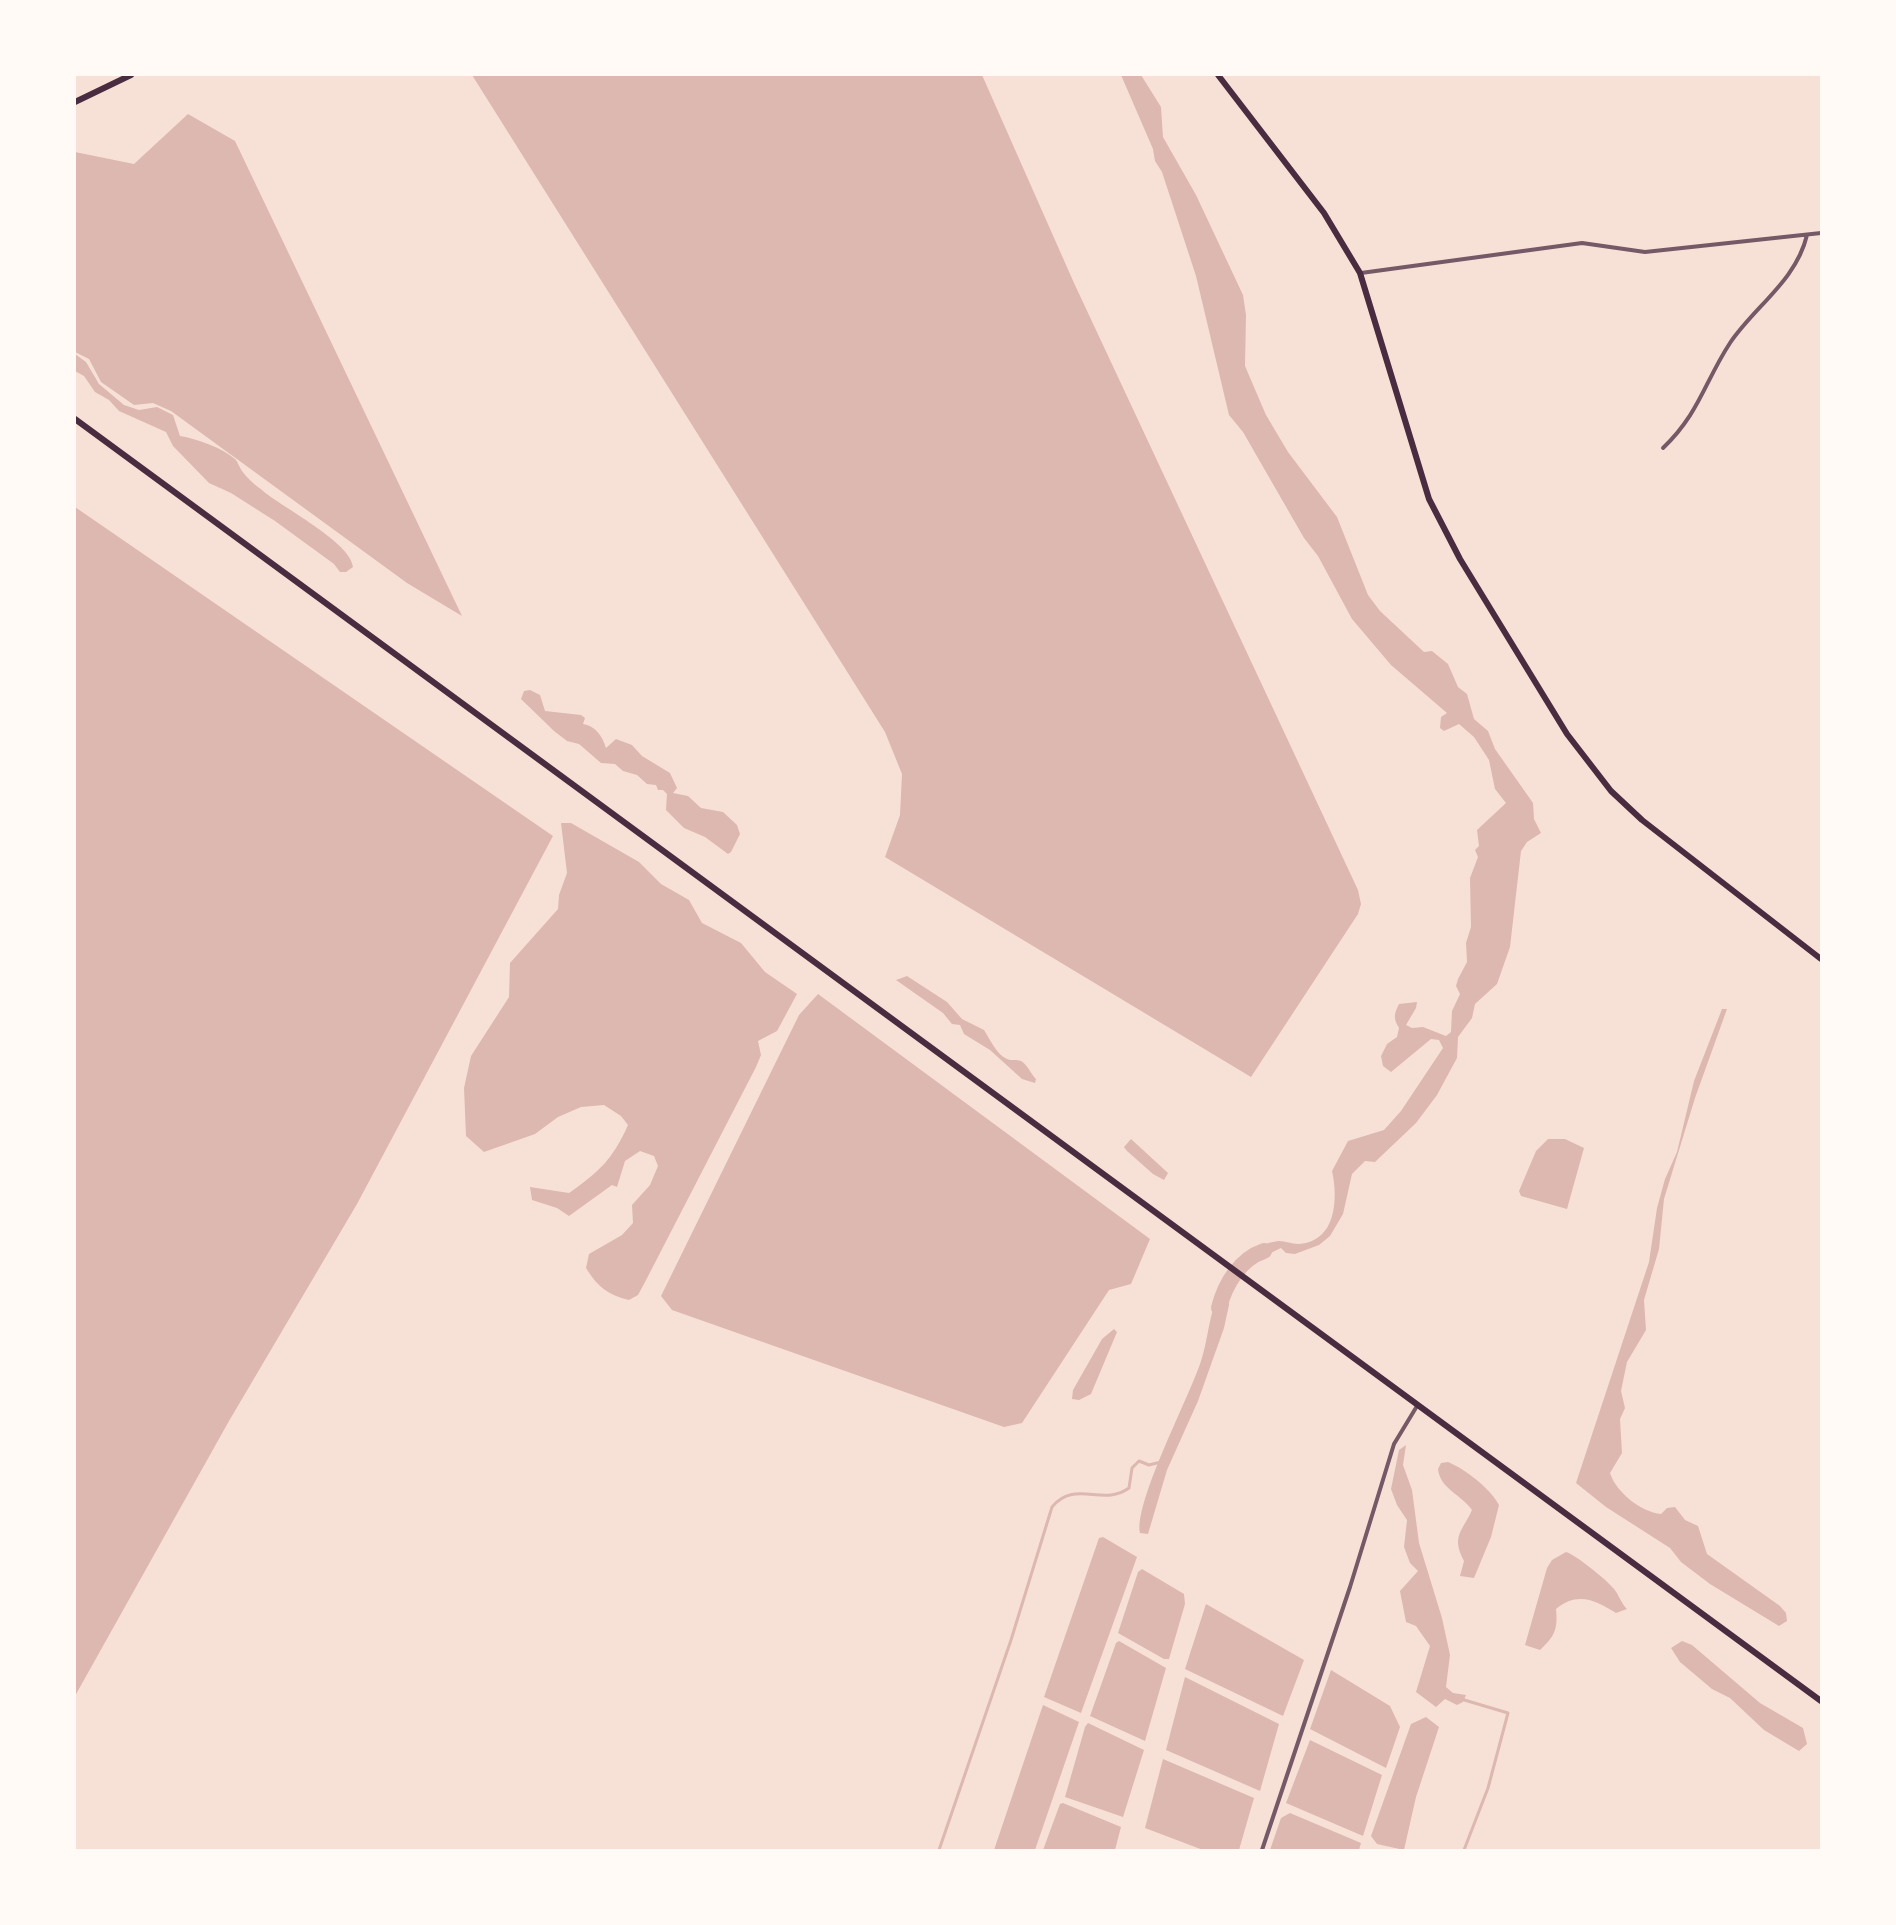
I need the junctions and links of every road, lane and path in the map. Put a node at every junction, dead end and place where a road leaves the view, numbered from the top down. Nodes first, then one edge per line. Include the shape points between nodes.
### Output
1 (131, 75) edge
2 (1218, 75) edge
3 (75, 102) edge
4 (1821, 233) edge
5 (1807, 234) junction
6 (1360, 273) junction
7 (75, 419) edge
8 (1663, 448) dead end
9 (1821, 959) edge
10 (1418, 1405) junction
11 (1821, 1701) edge
12 (1262, 1850) edge

1 - 3 main road
2 - 6 main road via 1324,213
4 - 5 street
5 - 6 street via 1645,252 1582,243
5 - 8 street via 1776,292 1730,343 1691,417
6 - 9 main road via 1429,499 1460,559 1567,734 1611,791 1642,820
7 - 10 main road
10 - 11 main road
10 - 12 street via 1394,1444

